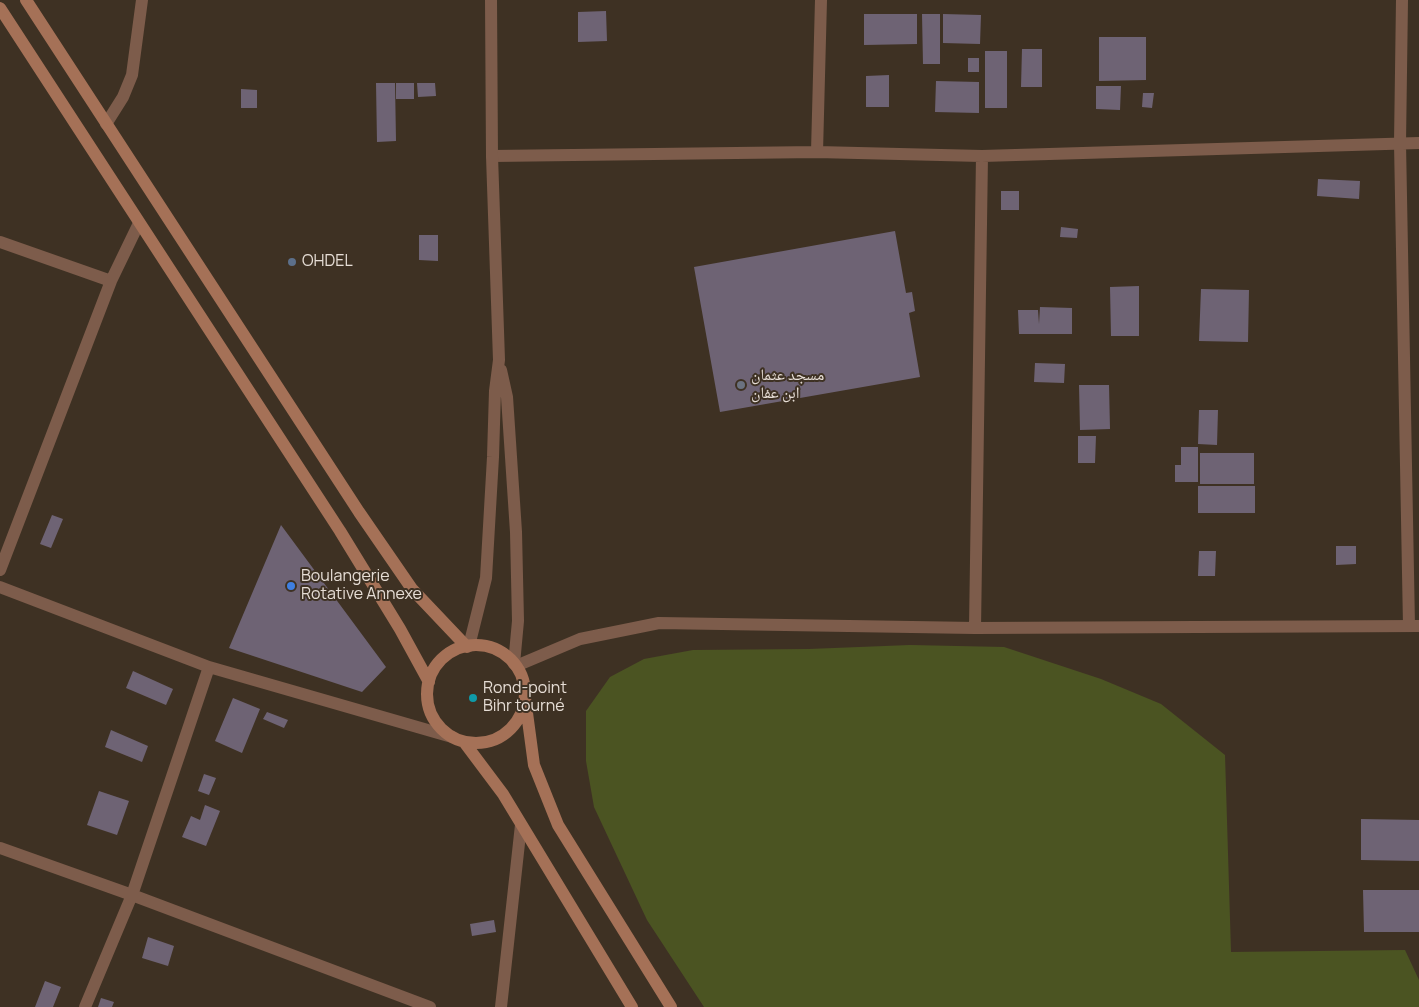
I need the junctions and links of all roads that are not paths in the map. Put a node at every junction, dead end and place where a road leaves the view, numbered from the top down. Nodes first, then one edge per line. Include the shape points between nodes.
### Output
1 (26, 0) edge
2 (142, 0) edge
3 (492, 0) edge
4 (821, 0) edge
5 (1402, 0) edge
6 (0, 8) edge
7 (106, 124) junction
8 (1400, 143) junction
9 (1419, 143) edge
10 (818, 152) junction
11 (492, 156) junction
12 (982, 156) junction
13 (139, 223) junction
14 (0, 242) edge
15 (111, 281) junction
16 (499, 360) junction
17 (0, 570) edge
18 (0, 587) edge
19 (1414, 626) edge
20 (975, 628) junction
21 (468, 647) junction
22 (515, 665) junction
23 (209, 667) junction
24 (429, 682) junction
25 (525, 698) junction
26 (452, 736) junction
27 (464, 742) junction
28 (521, 825) junction
29 (0, 848) edge
30 (132, 895) junction
31 (85, 1007) edge
32 (430, 1007) edge
33 (501, 1007) edge
34 (632, 1007) edge
35 (671, 1007) edge

1 - 7 main road
2 - 7 street via 132,76 124,97
3 - 11 street
4 - 10 street
5 - 8 street
6 - 13 main road
7 - 21 main road via 412,589
8 - 9 street
8 - 12 street
8 - 19 street
10 - 11 street
10 - 12 street
11 - 16 street
12 - 20 street
13 - 15 street
13 - 24 main road via 340,531
14 - 15 street
15 - 17 street
16 - 21 street via 486,578
16 - 22 street via 507,397 516,532 518,621
18 - 23 street
19 - 20 street
20 - 22 street via 660,623 580,638
21 - 22 main road via 494,649
21 - 24 main road via 447,656
22 - 25 main road via 522,676
23 - 26 street
23 - 30 street
24 - 26 main road via 427,698 431,713
25 - 27 main road via 522,712 505,734 479,743
25 - 35 main road via 534,764 558,825
26 - 27 main road
27 - 28 main road via 503,794
28 - 33 street
28 - 34 main road
29 - 30 street
30 - 31 street
30 - 32 street

